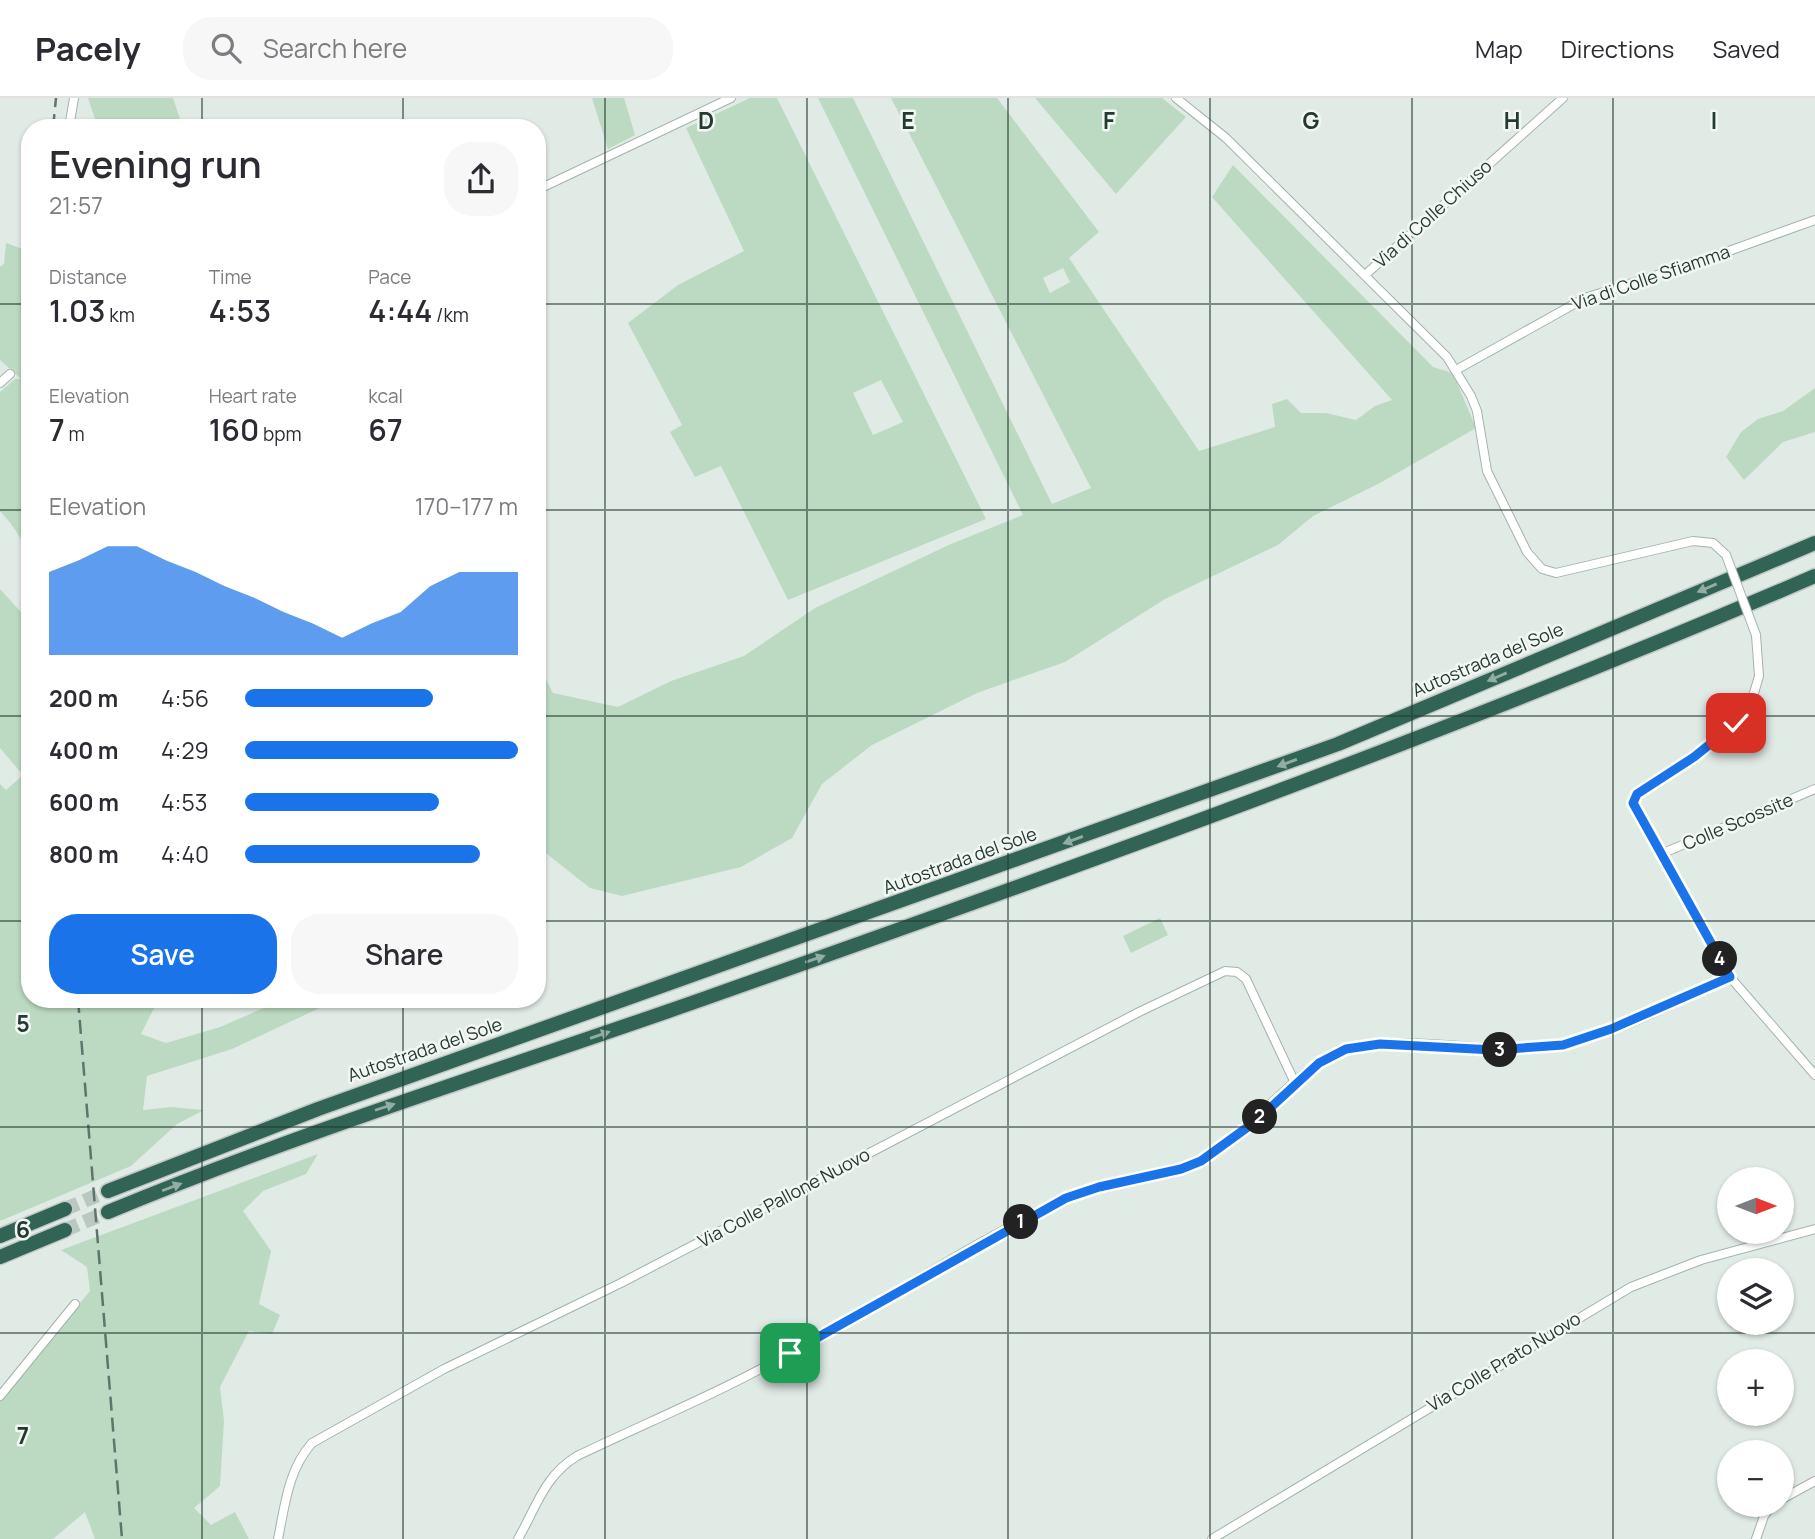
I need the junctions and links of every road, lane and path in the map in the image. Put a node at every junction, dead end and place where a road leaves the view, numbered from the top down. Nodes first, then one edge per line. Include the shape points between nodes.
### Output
1 (74, 98) edge
2 (731, 98) edge
3 (1176, 98) edge
4 (1563, 98) edge
5 (70, 119) edge
6 (546, 186) edge
7 (1815, 220) edge
8 (1365, 275) junction
9 (1456, 370) junction
10 (10, 374) dead end
11 (0, 383) edge
12 (1815, 542) edge
13 (1815, 576) edge
14 (1815, 789) edge
15 (1661, 854) junction
16 (1730, 977) junction
17 (1815, 1075) edge
18 (1295, 1083) junction
19 (108, 1191) tunnel mouth
20 (65, 1209) tunnel mouth
21 (108, 1212) tunnel mouth
22 (1815, 1229) edge
23 (65, 1230) tunnel mouth
24 (0, 1236) edge
25 (0, 1257) edge
26 (75, 1304) dead end
27 (0, 1396) edge
28 (1815, 1481) edge
29 (1794, 1492) edge
30 (1764, 1517) edge
31 (278, 1539) edge
32 (517, 1539) edge
33 (1212, 1539) edge
34 (1756, 1539) edge

1 - 5 street
2 - 6 street
3 - 8 street via 1226,138
4 - 8 street, Via di Colle Chiuso
7 - 9 street, Via di Colle Sfiamma via 1585,298
8 - 9 street
9 - 15 street, bridge via 1477,411 1487,471 1527,552 1542,569 1556,573 1693,541 1713,543 1726,555 1756,635 1759,676 1749,710 1694,757 1633,799 1634,809
10 - 11 street
12 -> 19 highway, Autostrada del Sole via 1338,744 318,1109
21 -> 13 highway via 330,1125 526,1061 1105,857 1440,731
14 - 15 street, Colle Scossite
15 - 16 street
16 - 17 street
16 - 18 street via 1563,1045 1494,1050 1380,1044 1337,1053
18 - 31 street, Via Colle Pallone Nuovo via 1247,981 1239,973 1225,971 621,1283 444,1369 312,1443 291,1476
18 - 32 street via 1256,1121 1201,1161 1066,1198 790,1353 576,1456 546,1483
20 - 24 highway
22 - 33 street, Via Colle Prato Nuovo via 1701,1260 1631,1287
23 - 25 highway
26 - 27 street
28 - 29 street
30 - 34 street

